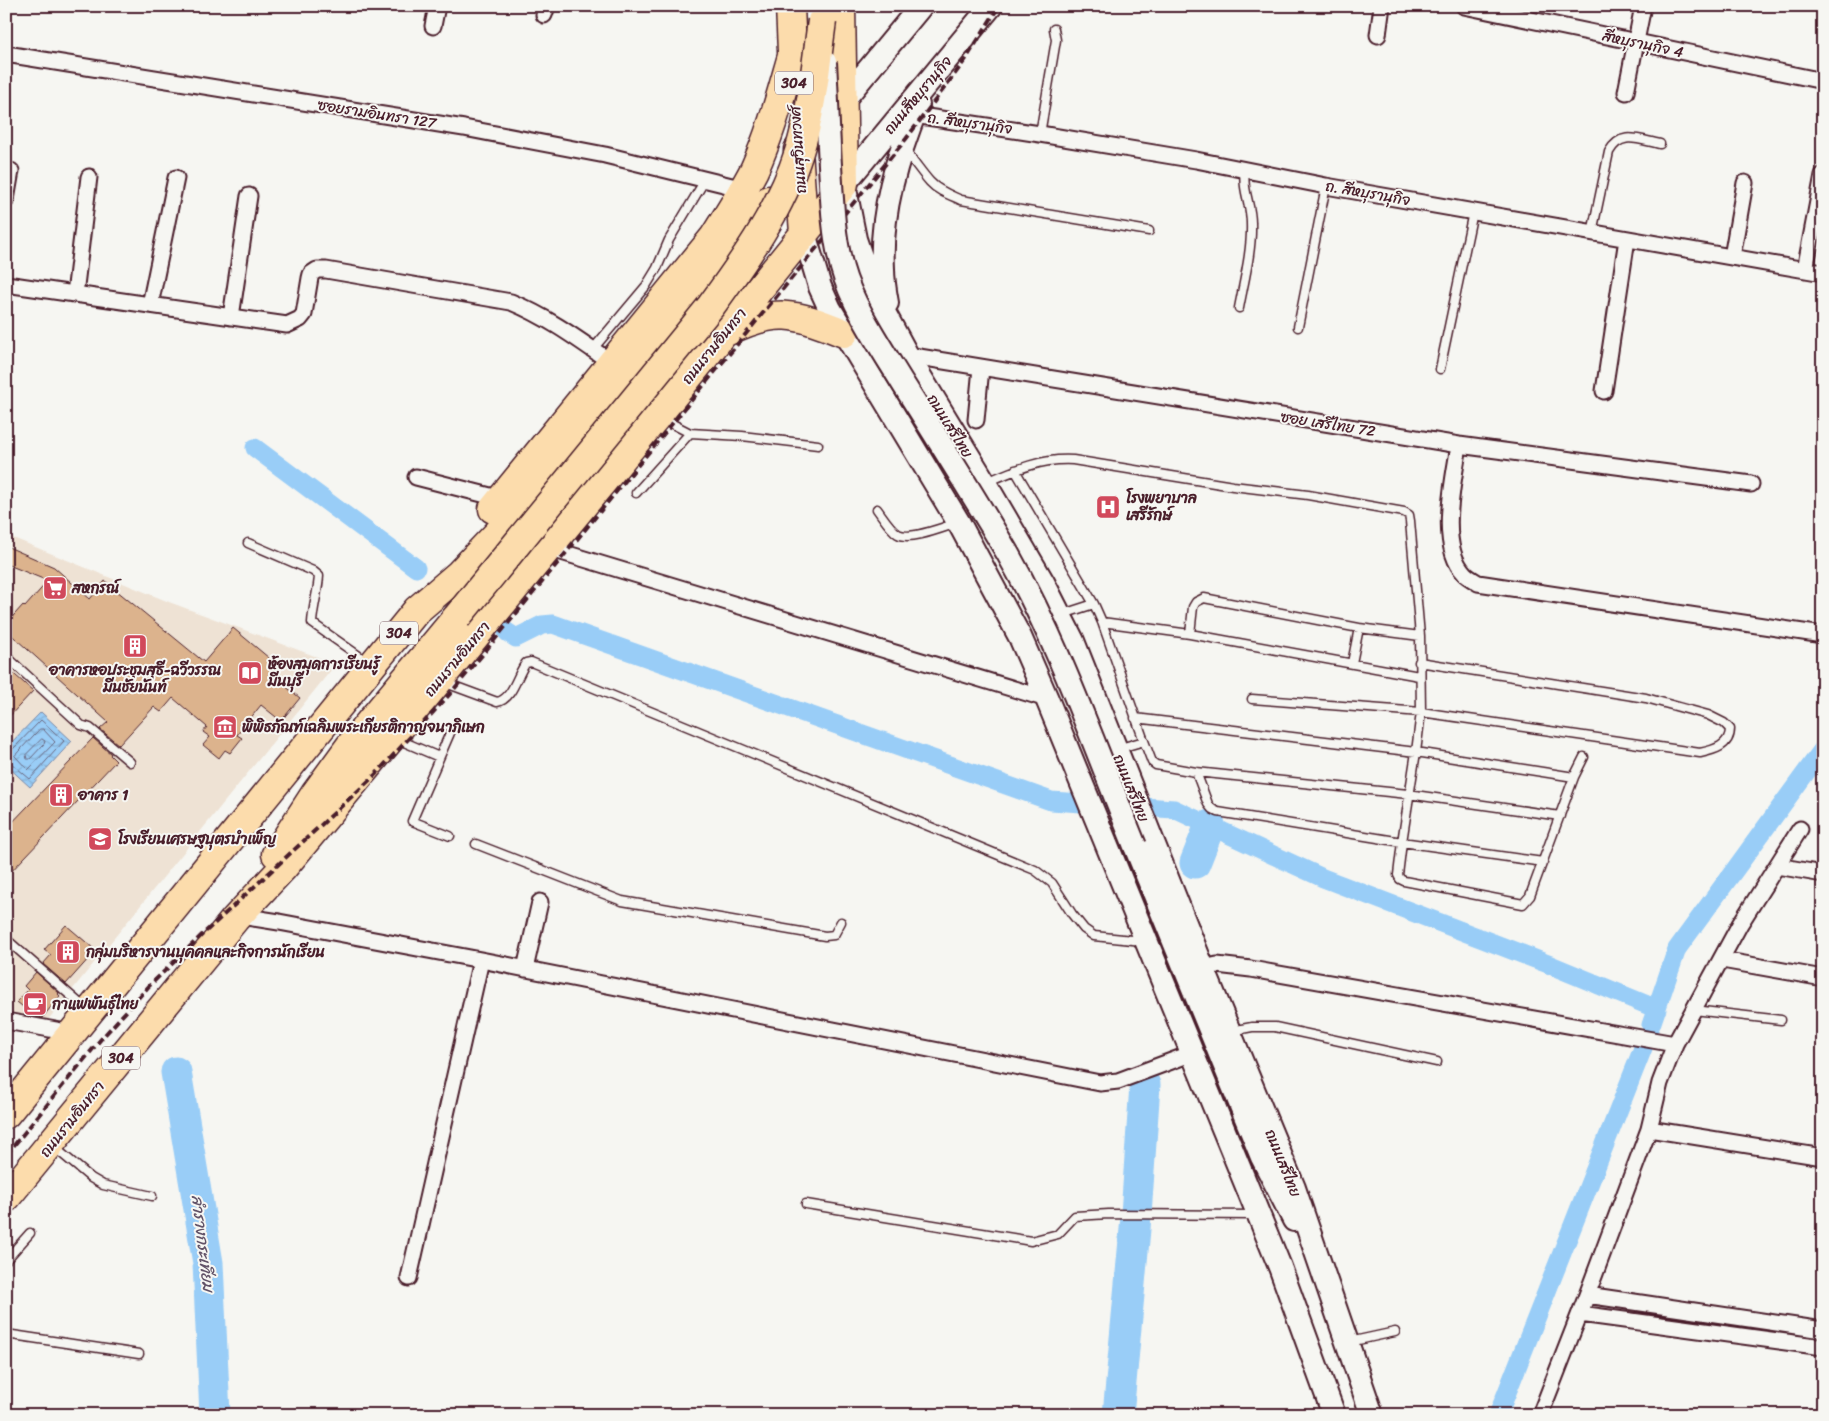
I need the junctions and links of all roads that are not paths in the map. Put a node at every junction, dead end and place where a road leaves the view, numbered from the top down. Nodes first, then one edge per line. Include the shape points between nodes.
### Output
1 (438, 6) edge
2 (921, 6) edge
3 (991, 6) edge
4 (1382, 6) edge
5 (1464, 6) edge
6 (1642, 6) edge
7 (790, 10) edge
8 (831, 10) edge
9 (433, 26) dead end
10 (1054, 29) dead end
11 (1378, 35) dead end
12 (1635, 43) junction
13 (6, 54) edge
14 (792, 56) junction
15 (1823, 81) edge
16 (927, 84) junction
17 (1626, 92) dead end
18 (841, 103) junction
19 (914, 116) junction
20 (1040, 134) junction
21 (1660, 144) dead end
22 (902, 148) junction
23 (798, 160) junction
24 (1245, 169) junction
25 (11, 171) dead end
26 (1823, 175) edge
27 (89, 177) dead end
28 (176, 178) dead end
29 (705, 180) junction
30 (1745, 183) dead end
31 (844, 184) junction
32 (1326, 186) junction
33 (744, 189) junction
34 (249, 196) dead end
35 (6, 200) edge
36 (1473, 212) junction
37 (1149, 231) dead end
38 (804, 233) junction
39 (1592, 233) junction
40 (1627, 239) junction
41 (1732, 257) junction
42 (1805, 270) junction
43 (1823, 273) edge
44 (6, 284) edge
45 (75, 294) junction
46 (150, 306) junction
47 (1239, 308) dead end
48 (231, 317) junction
49 (889, 323) junction
50 (1298, 327) dead end
51 (844, 333) junction
52 (724, 334) junction
53 (907, 355) junction
54 (602, 356) junction
55 (981, 368) junction
56 (1440, 368) dead end
57 (1604, 391) dead end
58 (657, 416) junction
59 (976, 420) dead end
60 (590, 421) junction
61 (690, 433) junction
62 (818, 445) dead end
63 (1459, 445) junction
64 (629, 450) junction
65 (1015, 470) junction
66 (416, 477) dead end
67 (985, 483) junction
68 (1751, 484) dead end
69 (636, 493) dead end
70 (502, 499) junction
71 (877, 509) dead end
72 (959, 523) junction
73 (1015, 536) junction
74 (248, 543) dead end
75 (548, 548) junction
76 (976, 556) junction
77 (1094, 604) junction
78 (417, 610) junction
79 (1061, 615) junction
80 (1102, 622) junction
81 (1359, 628) junction
82 (1190, 634) junction
83 (1823, 635) edge
84 (1420, 636) junction
85 (6, 656) edge
86 (1419, 662) junction
87 (1352, 663) junction
88 (372, 666) junction
89 (1419, 676) junction
90 (439, 680) junction
91 (1252, 698) dead end
92 (1047, 699) junction
93 (1421, 712) junction
94 (1135, 718) junction
95 (450, 733) dead end
96 (392, 737) junction
97 (1144, 741) junction
98 (1115, 749) junction
99 (1416, 752) junction
100 (439, 757) junction
101 (1584, 757) dead end
102 (130, 762) dead end
103 (1196, 772) junction
104 (1574, 777) junction
105 (1408, 794) junction
106 (1560, 816) junction
107 (1800, 829) dead end
108 (450, 836) dead end
109 (1402, 842) junction
110 (476, 844) dead end
111 (1543, 862) junction
112 (1777, 866) junction
113 (1823, 874) edge
114 (540, 902) dead end
115 (235, 918) junction
116 (841, 922) dead end
117 (6, 938) edge
118 (1146, 941) junction
119 (481, 960) junction
120 (1722, 960) junction
121 (1203, 968) junction
122 (525, 969) junction
123 (1823, 978) edge
124 (1694, 1010) junction
125 (89, 1012) junction
126 (1782, 1020) dead end
127 (6, 1022) edge
128 (1229, 1032) junction
129 (72, 1033) junction
130 (1675, 1044) junction
131 (1193, 1053) junction
132 (1437, 1062) dead end
133 (6, 1114) edge
134 (1648, 1128) junction
135 (51, 1144) junction
136 (1823, 1158) edge
137 (152, 1196) dead end
138 (6, 1198) edge
139 (806, 1204) dead end
140 (1259, 1215) junction
141 (30, 1233) dead end
142 (1317, 1256) junction
143 (6, 1260) edge
144 (409, 1278) dead end
145 (1587, 1295) junction
146 (1580, 1314) junction
147 (1823, 1330) edge
148 (1395, 1332) dead end
149 (6, 1334) edge
150 (1347, 1342) junction
151 (1823, 1347) edge
152 (139, 1354) dead end
153 (1334, 1415) edge
154 (1372, 1415) edge
155 (1540, 1415) edge

1 - 9 street
2 - 18 main road
3 - 16 main road, ถนนสีหบุรานุกิจ
4 - 11 street
5 - 12 street, สีหบุรานุกิจ 4
6 - 12 street
7 - 8 highway via 798,34 809,38 823,32
7 - 14 highway, ถนนสุวินทวงศ์ / 304
8 - 18 highway
8 - 115 highway, bridge via 799,152 767,224 740,266 711,306 350,746
8 - 142 main road, bridge via 832,204 843,270 876,339 991,525 1038,612 1262,1157 1286,1208
10 - 20 lane via 1056,40
12 - 15 street, สีหบุรานุกิจ 4
12 - 17 street
13 - 29 street, ซอยรามอินทรา 127 via 464,128 605,155
14 - 23 highway, ถนนสุวินทวงศ์ / 304
14 - 33 highway via 771,128
16 - 19 main road
16 - 31 main road, ถนนสีหบุรานุกิจ
18 - 23 highway, 304
18 - 31 highway
19 - 20 street, ถ. สีหบุรานุกิจ
19 - 22 main road
20 - 24 street, ถ. สีหบุรานุกิจ
21 - 39 lane via 1626,138 1614,144 1609,152
22 - 37 lane via 940,191 961,200
22 - 49 main road via 894,172 884,234 883,268
23 - 38 highway, ถนนสุวินทวงศ์ / 304
23 - 60 highway, 304 via 739,239
24 - 32 street, ถ. สีหบุรานุกิจ
24 - 47 lane via 1243,183 1251,235
25 - 35 street
26 - 42 street
27 - 45 street
28 - 46 street
29 - 33 street, ซอยรามอินทรา 127
29 - 54 lane via 669,240 657,268
30 - 41 street
31 - 38 highway, ถนนรามอินทรา / 304
31 - 49 main road, ถนนเสรีไทย via 863,266
32 - 36 street, ถ. สีหบุรานุกิจ
32 - 50 lane
33 - 54 highway via 714,237
34 - 48 street
36 - 39 street, ถ. สีหบุรานุกิจ
36 - 56 lane
38 - 51 main road via 820,287
38 - 52 highway, ถนนรามอินทรา / 304
39 - 40 street, ถ. สีหบุรานุกิจ
40 - 41 street, ถ. สีหบุรานุกิจ
40 - 57 street
41 - 42 street, ถ. สีหบุรานุกิจ
42 - 43 street, ถ. สีหบุรานุกิจ
44 - 45 street
45 - 46 street
46 - 48 street
48 - 54 street via 287,325 296,322 304,314 312,274 322,269 511,302 564,328
49 - 53 main road, ถนนเสรีไทย
51 - 52 highway via 812,320 780,315 749,321
51 - 72 main road
52 - 58 highway, ถนนรามอินทรา / 304
53 - 55 street, ซอย เสรีไทย 72
53 - 67 main road, ถนนเสรีไทย
54 - 70 highway
55 - 59 street
55 - 63 street, ซอย เสรีไทย 72
58 - 61 lane
58 - 64 highway, ถนนรามอินทรา / 304
60 - 64 highway
60 - 78 highway, 304 via 498,533 459,574
61 - 62 lane
61 - 69 lane
63 - 68 street, ซอย เสรีไทย 72
63 - 83 street via 1448,527 1454,556 1464,573 1478,583
64 - 75 highway, ถนนรามอินทรา / 304
65 - 67 lane
65 - 77 lane
65 - 84 lane via 1048,461 1073,460 1404,512 1410,522
66 - 70 street
67 - 73 main road, ถนนเสรีไทย
70 - 78 highway
71 - 72 lane via 898,534 905,536
72 - 76 main road
73 - 76 main road via 1004,533 992,535 985,540
73 - 79 main road, ถนนเสรีไทย
74 - 88 lane via 305,567 318,576 312,623
75 - 90 highway, ถนนรามอินทรา / 304
75 - 92 street
76 - 92 main road via 1020,637
77 - 79 lane
77 - 80 lane
78 - 88 highway, 304
79 - 98 main road, ถนนเสรีไทย
80 - 82 lane
80 - 94 lane
81 - 82 lane via 1204,598 1193,608
81 - 84 lane
81 - 87 lane
82 - 87 lane
84 - 86 lane
85 - 102 lane via 81,725 90,728
86 - 89 lane
86 - 93 lane via 1646,698 1708,715 1724,723 1730,729 1730,736 1723,745 1700,753
87 - 89 lane
88 - 125 highway, 304
89 - 93 lane
90 - 96 highway, ถนนรามอินทรา / 304
90 - 118 lane via 497,702 507,697 523,667 531,662 1035,870 1052,883 1072,914 1094,936
91 - 93 lane
92 - 118 main road
93 - 99 lane
94 - 97 lane
94 - 99 lane
95 - 100 lane
96 - 100 lane
96 - 115 highway, ถนนรามอินทรา / 304 via 282,869
97 - 98 lane
97 - 103 lane via 1156,765
98 - 121 main road, ถนนเสรีไทย
99 - 104 lane
99 - 105 lane
100 - 108 lane via 412,821
101 - 104 lane
103 - 105 lane
103 - 109 lane via 1208,804 1218,812
104 - 106 lane
105 - 106 lane
105 - 109 lane
106 - 111 lane
107 - 112 street
109 - 111 lane
109 - 111 lane via 1400,879 1523,904 1530,896
110 - 116 lane via 622,901 825,936 834,935
112 - 113 street
112 - 120 street via 1740,924
114 - 122 street
115 - 119 street via 271,921
115 - 135 highway, ถนนรามอินทรา / 304
117 - 125 lane
118 - 131 main road
119 - 122 street
119 - 144 street
120 - 123 street
120 - 124 street
121 - 128 main road, ถนนเสรีไทย
121 - 130 street via 1251,969
122 - 131 street via 1100,1083 1118,1081
124 - 126 lane
124 - 130 street
125 - 129 highway, 304
127 - 129 street
128 - 132 lane via 1275,1027
128 - 142 main road, ถนนเสรีไทย via 1294,1188
129 - 133 highway, 304
130 - 134 street
131 - 140 main road
134 - 136 street
134 - 145 street
135 - 137 lane via 103,1185
135 - 138 highway, ถนนรามอินทรา / 304
139 - 140 lane via 1031,1241 1058,1234 1075,1216
140 - 153 main road
141 - 143 lane
142 - 150 main road, ถนนเสรีไทย
145 - 146 street
145 - 147 street
146 - 151 street
146 - 155 street
148 - 150 lane
149 - 152 lane
150 - 154 main road, ถนนเสรีไทย

